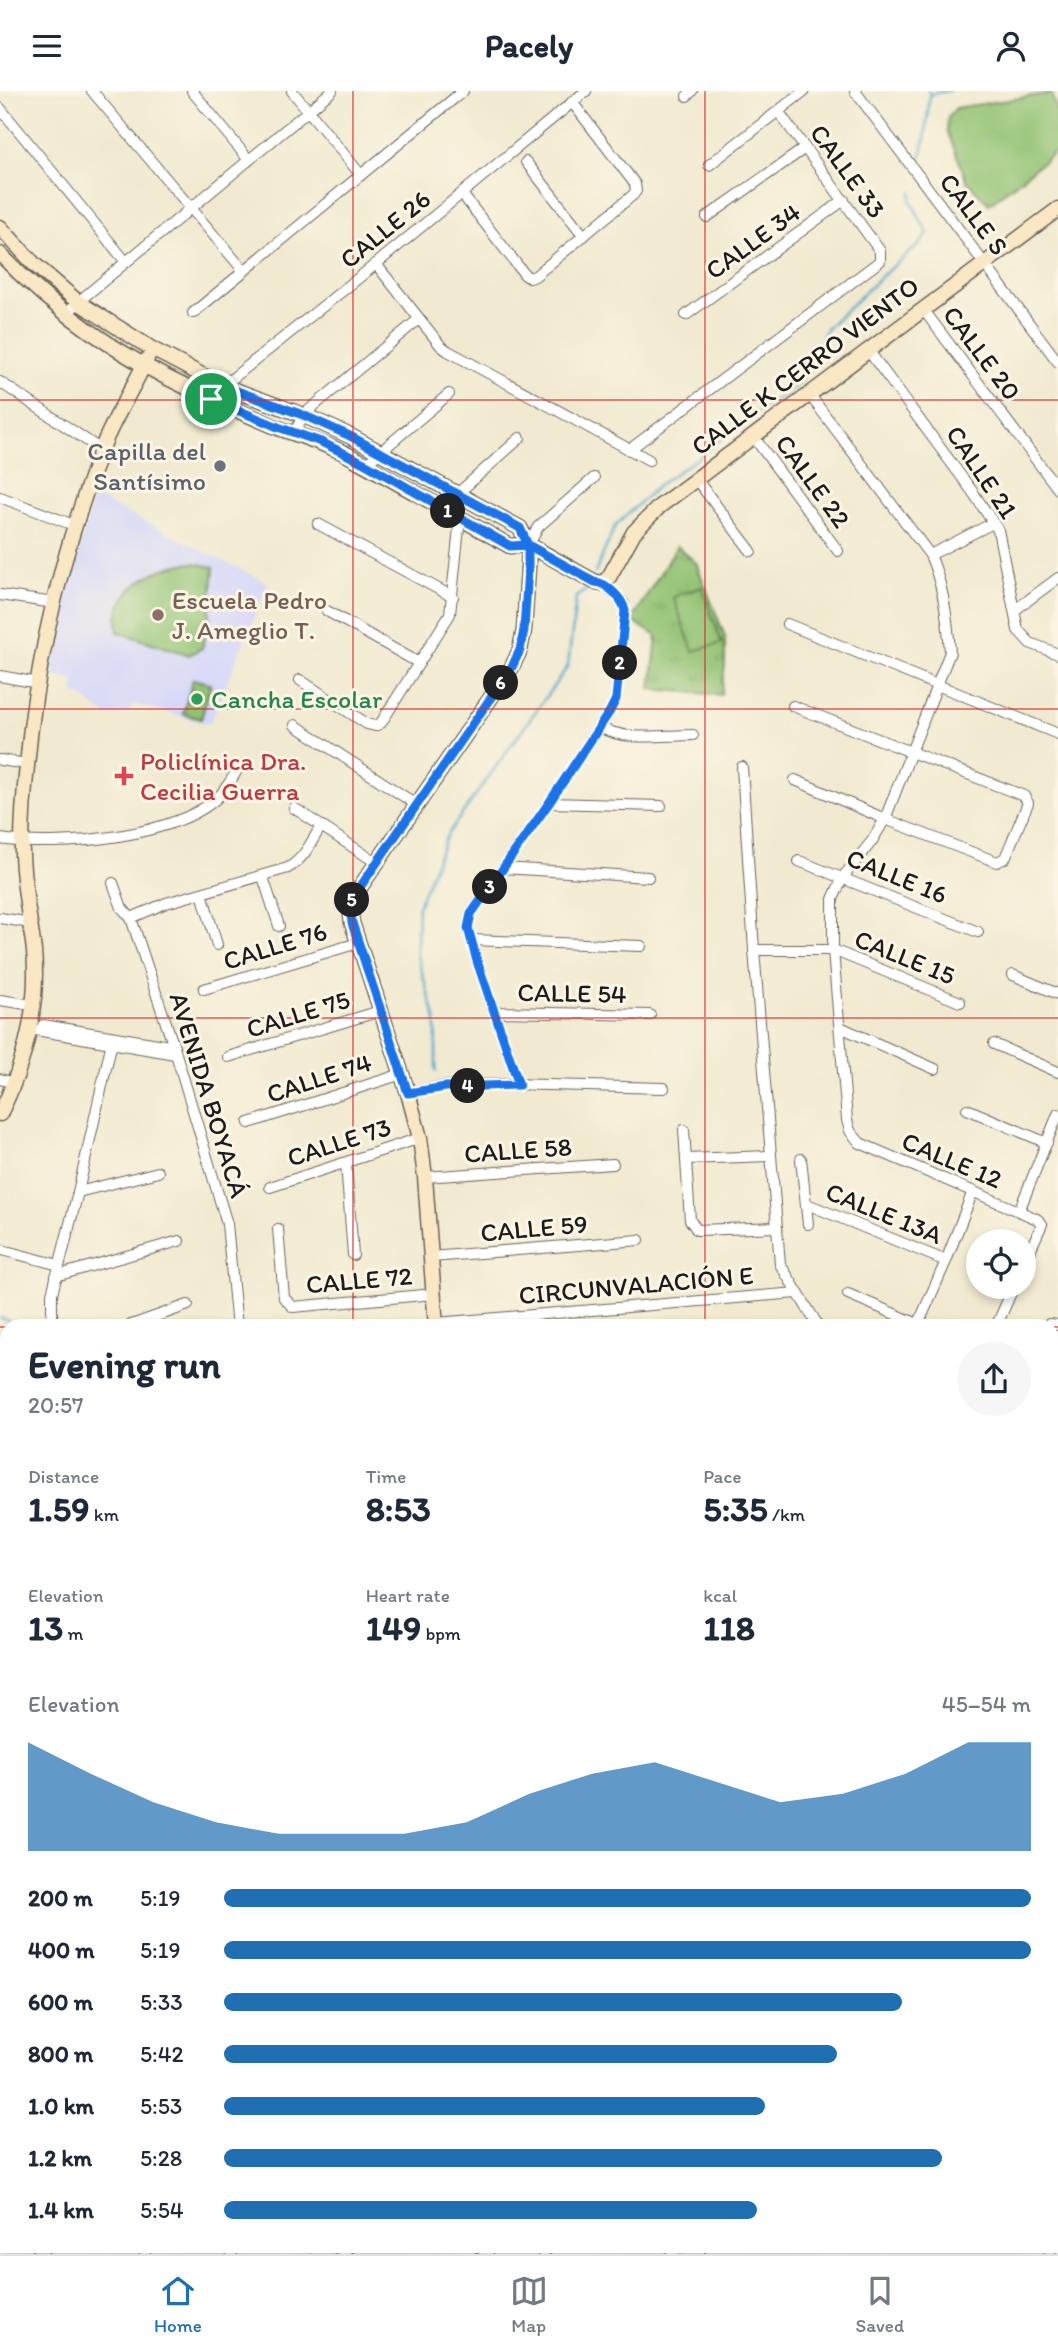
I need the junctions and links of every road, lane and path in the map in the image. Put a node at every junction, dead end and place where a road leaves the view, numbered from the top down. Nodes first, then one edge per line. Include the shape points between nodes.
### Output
1 (92, 91) edge
2 (192, 91) edge
3 (292, 91) edge
4 (332, 91) edge
5 (463, 91) edge
6 (586, 91) edge
7 (804, 91) edge
8 (855, 91) edge
9 (572, 102) junction
10 (0, 108) edge
11 (309, 111) junction
12 (778, 111) junction
13 (805, 148) junction
14 (249, 160) junction
15 (526, 162) dead end
16 (709, 165) dead end
17 (361, 175) junction
18 (462, 194) junction
19 (844, 200) junction
20 (191, 208) junction
21 (1058, 209) edge
22 (707, 217) dead end
23 (0, 227) edge
24 (584, 236) junction
25 (0, 254) edge
26 (126, 262) junction
27 (985, 263) junction
28 (34, 264) junction
29 (376, 264) junction
30 (244, 271) junction
31 (22, 277) junction
32 (78, 302) junction
33 (923, 309) junction
34 (193, 313) dead end
35 (66, 315) junction
36 (686, 315) dead end
37 (419, 319) junction
38 (152, 349) junction
39 (868, 350) junction
40 (1058, 362) edge
41 (144, 365) junction
42 (0, 382) edge
43 (223, 386) junction
44 (449, 394) dead end
45 (809, 394) junction
46 (211, 399) junction
47 (303, 415) junction
48 (295, 433) junction
49 (753, 436) junction
50 (520, 438) dead end
51 (101, 450) junction
52 (629, 450) junction
53 (379, 452) junction
54 (649, 460) dead end
55 (366, 464) junction
56 (594, 478) dead end
57 (695, 479) junction
58 (1058, 489) edge
59 (456, 495) junction
60 (0, 497) edge
61 (460, 518) junction
62 (993, 523) junction
63 (318, 524) dead end
64 (76, 526) junction
65 (528, 545) junction
66 (751, 551) dead end
67 (838, 551) dead end
68 (930, 555) junction
69 (1058, 578) edge
70 (603, 583) junction
71 (0, 595) edge
72 (453, 597) junction
73 (54, 603) junction
74 (1015, 610) junction
75 (327, 611) dead end
76 (787, 624) dead end
77 (1058, 654) edge
78 (419, 663) junction
79 (0, 676) edge
80 (300, 680) dead end
81 (38, 683) junction
82 (939, 685) junction
83 (793, 706) dead end
84 (295, 725) dead end
85 (600, 727) junction
86 (1058, 734) edge
87 (693, 735) dead end
88 (911, 753) junction
89 (0, 760) edge
90 (27, 764) junction
91 (240, 766) dead end
92 (742, 767) dead end
93 (795, 780) dead end
94 (549, 803) junction
95 (416, 805) junction
96 (661, 806) dead end
97 (294, 808) dead end
98 (885, 818) junction
99 (321, 825) junction
100 (0, 839) edge
101 (22, 842) junction
102 (799, 861) dead end
103 (377, 863) junction
104 (503, 868) junction
105 (263, 877) junction
106 (648, 877) dead end
107 (843, 877) junction
108 (113, 883) dead end
109 (202, 893) junction
110 (0, 918) edge
111 (131, 918) junction
112 (30, 923) junction
113 (279, 926) dead end
114 (978, 932) dead end
115 (471, 940) junction
116 (358, 943) junction
117 (217, 944) dead end
118 (641, 946) dead end
119 (754, 950) junction
120 (833, 950) junction
121 (1013, 975) dead end
122 (204, 989) dead end
123 (1058, 994) edge
124 (0, 1000) edge
125 (960, 1002) dead end
126 (33, 1005) junction
127 (380, 1011) junction
128 (494, 1012) junction
129 (650, 1015) dead end
130 (31, 1026) junction
131 (840, 1027) junction
132 (113, 1041) junction
133 (994, 1044) dead end
134 (174, 1050) junction
135 (228, 1057) dead end
136 (935, 1069) dead end
137 (1058, 1072) edge
138 (402, 1074) junction
139 (0, 1079) edge
140 (15, 1083) junction
141 (519, 1085) junction
142 (664, 1088) dead end
143 (408, 1093) junction
144 (967, 1108) dead end
145 (0, 1114) edge
146 (1058, 1114) edge
147 (249, 1123) dead end
148 (684, 1130) dead end
149 (420, 1138) junction
150 (1047, 1143) junction
151 (770, 1156) junction
152 (686, 1159) junction
153 (802, 1159) dead end
154 (346, 1163) junction
155 (613, 1164) dead end
156 (158, 1172) dead end
157 (425, 1177) junction
158 (270, 1187) dead end
159 (973, 1191) junction
160 (78, 1192) junction
161 (807, 1204) junction
162 (1019, 1211) junction
163 (808, 1224) dead end
164 (775, 1227) junction
165 (278, 1229) dead end
166 (1036, 1237) edge
167 (639, 1240) dead end
168 (179, 1241) dead end
169 (2, 1250) edge
170 (353, 1255) dead end
171 (431, 1257) junction
172 (946, 1261) junction
173 (59, 1265) junction
174 (56, 1276) junction
175 (797, 1293) junction
176 (434, 1294) junction
177 (848, 1294) dead end
178 (1008, 1299) edge
179 (188, 1305) dead end
180 (52, 1319) edge
181 (149, 1319) edge
182 (236, 1319) edge
183 (436, 1319) edge
184 (504, 1319) edge
185 (815, 1319) edge
186 (904, 1319) edge
187 (921, 1319) edge
188 (1000, 1319) edge

1 - 20 street
2 - 14 street
3 - 11 street
4 - 11 street
5 - 17 street
6 - 9 street, CALLE 26
7 - 12 street
8 - 27 street, CALLE S
9 - 18 street, CALLE 26
9 - 24 street via 636,191
10 - 26 street
11 - 14 street
11 - 17 street
12 - 13 street, CALLE 33
12 - 16 street
13 - 19 street, CALLE 33
13 - 22 street
14 - 20 street
15 - 24 street
17 - 30 street
18 - 24 street via 530,278
18 - 29 street, CALLE 26
19 - 36 street, CALLE 34
19 - 52 street, CALLE 33 via 880,251 876,265
20 - 26 street
20 - 30 street
21 - 27 street, CALLE K CERRO VIENTO
23 - 28 street
25 - 31 street
26 - 32 street
27 - 33 street, CALLE K CERRO VIENTO
27 - 40 street, CALLE S
28 - 31 street
28 - 32 street
29 - 37 street
29 - 43 street, CALLE 26
30 - 34 street
31 - 35 street
32 - 35 street
32 - 38 street
33 - 39 street, CALLE K CERRO VIENTO
33 - 58 street, CALLE 20
35 - 41 street
37 - 47 street
37 - 52 street via 448,351
38 - 41 street
38 - 43 street
39 - 45 street, CALLE K CERRO VIENTO
39 - 62 street, CALLE 21
41 - 46 street
41 - 51 street
42 - 51 street
43 - 46 street, CALLE 26
43 - 47 street
44 - 53 street
45 - 49 street, CALLE K CERRO VIENTO
45 - 68 street
46 - 48 street
47 - 48 street
47 - 53 street
48 - 55 street
49 - 57 street, CALLE K CERRO VIENTO
49 - 67 street, CALLE 22
50 - 59 street
51 - 64 street
52 - 54 street
53 - 55 street
53 - 59 street
55 - 61 street
56 - 65 street via 538,527
57 - 66 street
57 - 70 street, CALLE K CERRO VIENTO via 645,519
59 - 61 street
59 - 65 street via 520,528
60 - 64 street
61 - 65 street via 510,546
61 - 72 street
62 - 68 street
62 - 74 street, CALLE 21 via 1002,540
63 - 72 street
64 - 73 street
65 - 70 street
65 - 95 street via 520,650
68 - 82 street via 950,652
69 - 74 street
70 - 85 street via 623,602 625,611 616,699
71 - 73 street
72 - 78 street via 450,614
73 - 81 street
74 - 77 street, CALLE 21 via 1023,638
75 - 78 street
76 - 82 street
78 - 80 street via 375,726
79 - 81 street
81 - 90 street
82 - 86 street
82 - 88 street
83 - 88 street
84 - 95 street
85 - 87 street via 611,734 631,736
85 - 94 street
88 - 98 street
88 - 98 street via 1024,796 1028,803 1005,858 997,862
89 - 90 street
90 - 101 street
91 - 101 street via 221,794 164,826 105,837
92 - 119 street
93 - 98 street
94 - 96 street
94 - 104 street
95 - 103 street
97 - 99 street
98 - 107 street
99 - 103 street
99 - 105 street via 297,863
100 - 101 street
101 - 112 street
102 - 107 street, CALLE 16
103 - 116 street via 350,907
104 - 106 street
104 - 115 street via 471,914
105 - 109 street
105 - 113 street
107 - 114 street, CALLE 16
107 - 120 street via 833,899
108 - 111 street, AVENIDA BOYACÁ
109 - 111 street
109 - 117 street
110 - 112 street
111 - 134 street, AVENIDA BOYACÁ
112 - 126 street
115 - 118 street
115 - 128 street
116 - 122 street, CALLE 76
116 - 127 street
119 - 120 street
119 - 151 street
120 - 125 street, CALLE 15
120 - 131 street
121 - 123 street
124 - 126 street
126 - 130 street
127 - 135 street, CALLE 75
127 - 138 street
128 - 129 street, CALLE 54
128 - 141 street
130 - 132 street
130 - 140 street
131 - 136 street
131 - 159 street, CALLE 12 via 850,1131 860,1143
132 - 134 street
132 - 160 street
133 - 137 street
134 - 182 street, AVENIDA BOYACÁ via 226,1224
138 - 143 street
138 - 147 street, CALLE 74
139 - 140 street
140 - 145 street
141 - 142 street
141 - 143 street
143 - 149 street
144 - 150 street
146 - 150 street
148 - 152 street
149 - 154 street, CALLE 73
149 - 157 street
150 - 162 street
151 - 152 street
151 - 164 street
152 - 164 street via 690,1220 698,1230
153 - 161 street
154 - 158 street, CALLE 73
154 - 170 street
155 - 157 street, CALLE 58
156 - 160 street
157 - 171 street
159 - 162 street, CALLE 12
159 - 172 street
160 - 173 street
161 - 163 street
161 - 172 street, CALLE 13A
162 - 166 street, CALLE 12 via 1042,1224
164 - 175 street via 780,1264
165 - 176 street, CALLE 72 via 284,1298 293,1307
167 - 171 street, CALLE 59
168 - 174 street
169 - 173 street
171 - 176 street
172 - 187 street
173 - 174 street
174 - 180 street
175 - 184 street, CIRCUNVALACIÓN E
175 - 185 street
176 - 183 street
177 - 186 street
178 - 188 street
179 - 181 street

